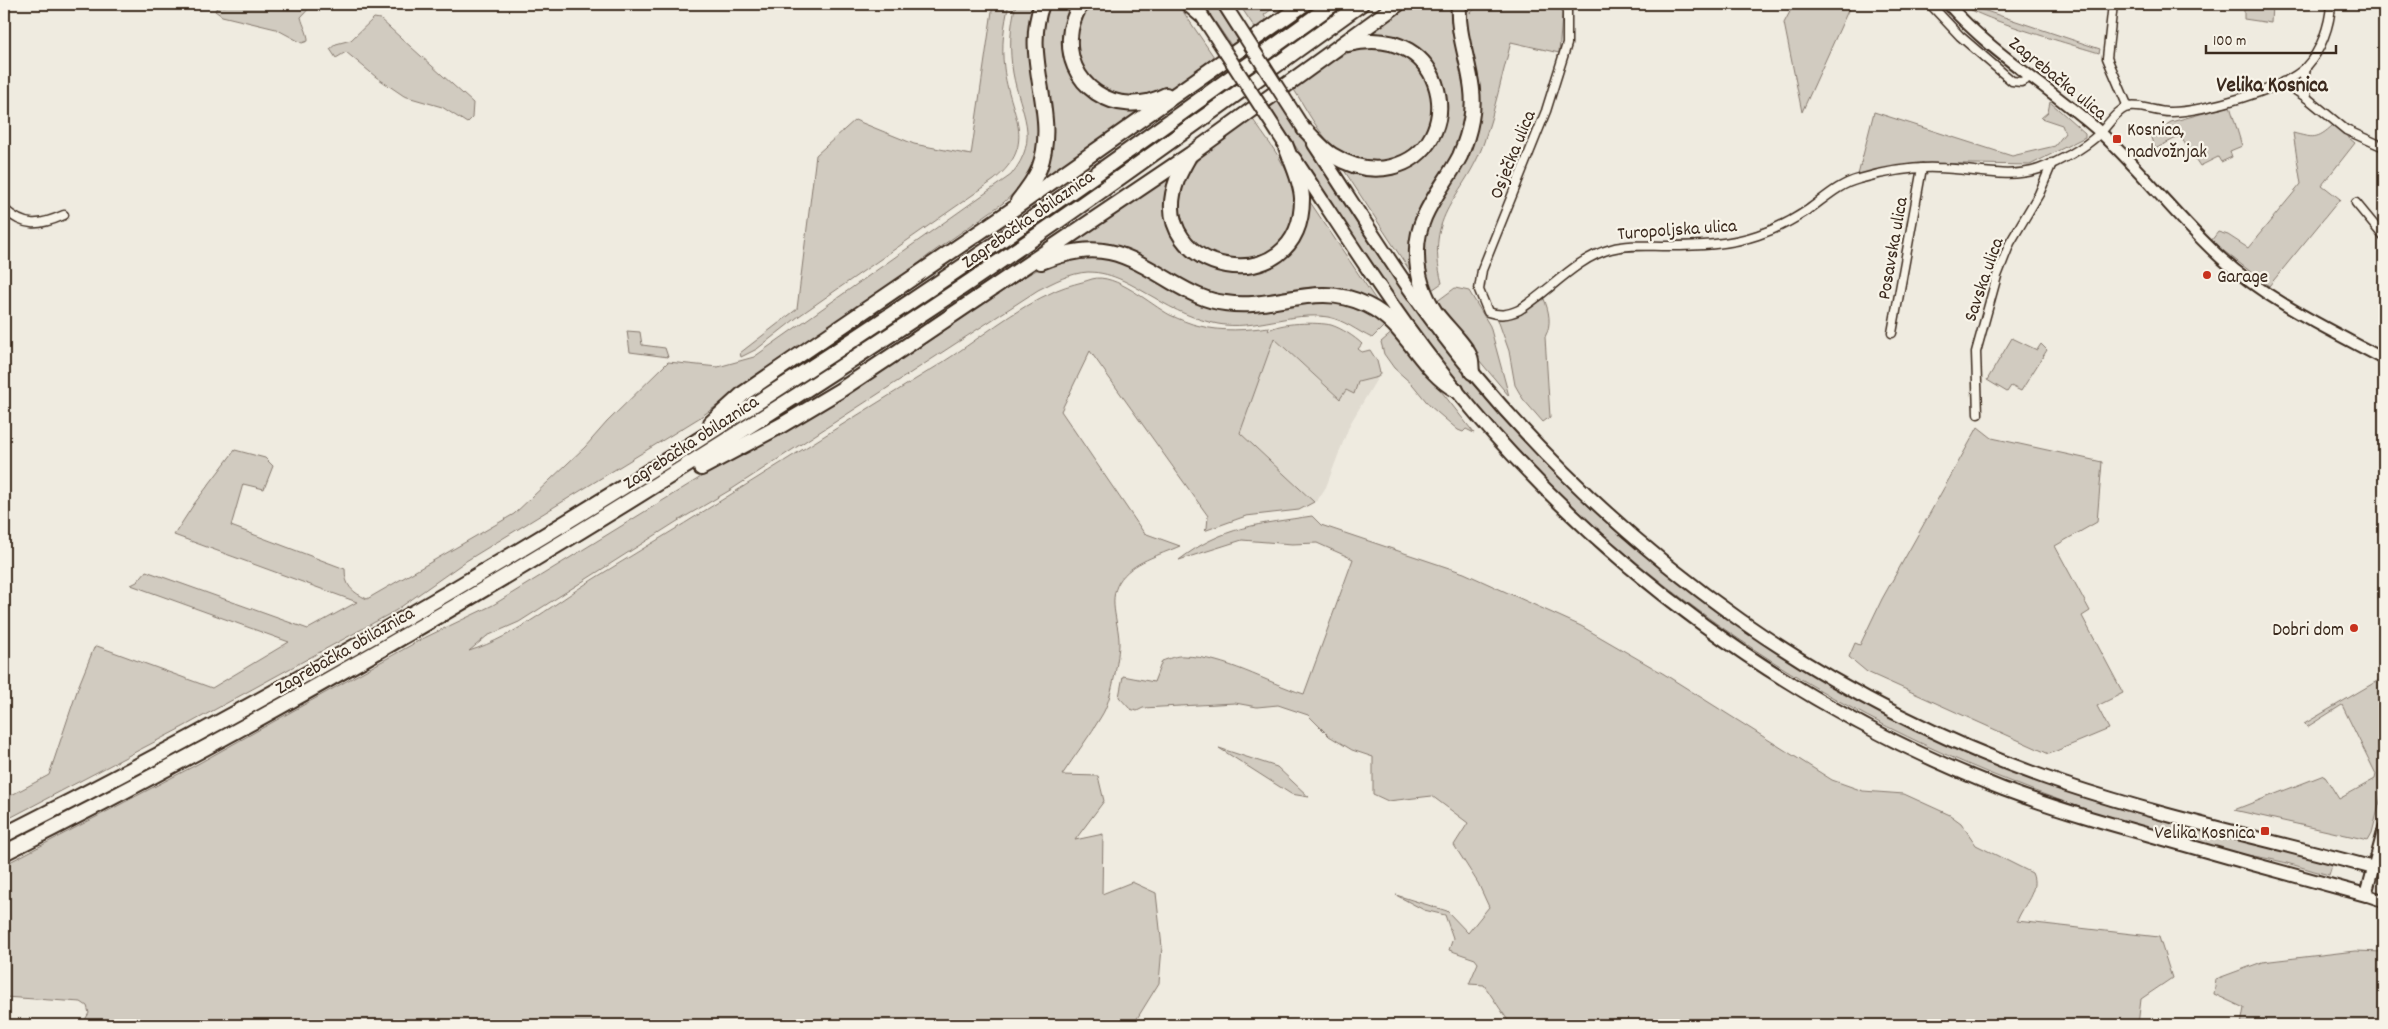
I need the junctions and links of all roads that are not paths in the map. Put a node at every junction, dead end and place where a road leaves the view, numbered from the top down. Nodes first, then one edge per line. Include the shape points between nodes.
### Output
1 (1042, 4) edge
2 (1082, 4) edge
3 (1188, 4) edge
4 (1194, 4) edge
5 (1224, 4) edge
6 (1296, 4) edge
7 (1304, 4) edge
8 (1333, 4) edge
9 (1361, 4) edge
10 (1398, 4) edge
11 (1459, 4) edge
12 (1567, 4) edge
13 (1930, 4) edge
14 (1948, 4) edge
15 (2113, 4) edge
16 (2332, 4) edge
17 (1202, 16) junction
18 (1285, 18) junction
19 (1340, 46) junction
20 (2306, 67) junction
21 (1204, 76) junction
22 (2031, 77) junction
23 (2283, 82) junction
24 (2307, 98) junction
25 (2128, 108) junction
26 (1304, 129) junction
27 (2100, 133) junction
28 (1285, 144) junction
29 (2384, 147) edge
30 (1190, 154) junction
31 (2052, 163) junction
32 (1922, 168) junction
33 (2356, 203) dead end
34 (4, 209) edge
35 (1009, 212) junction
36 (64, 215) dead end
37 (2384, 236) edge
38 (1022, 269) junction
39 (1488, 312) joint
40 (1892, 333) dead end
41 (2384, 359) edge
42 (1472, 372) junction
43 (1456, 390) junction
44 (1978, 414) dead end
45 (700, 440) junction
46 (681, 470) junction
47 (2384, 828) edge
48 (4, 835) edge
49 (4, 853) edge
50 (2379, 869) edge
51 (2366, 895) junction
52 (2384, 901) edge

1 - 35 highway via 1035,28 1035,44 1044,98 1046,138 1031,185
2 - 21 highway via 1073,22 1070,50 1074,66 1082,78 1102,97 1128,105 1144,104 1194,77
3 - 17 highway
4 - 17 highway
5 - 26 highway, bridge
6 - 18 highway
7 - 18 highway
8 - 45 highway, Zagrebačka obilaznica via 1110,164 901,308
9 - 46 highway, Zagrebačka obilaznica via 1119,178 922,313
10 - 19 highway
11 - 42 highway via 1460,30 1474,105 1459,157 1422,220 1416,254 1425,293 1435,312 1470,356
12 - 39 street, Osječka ulica via 1566,44 1546,111 1482,270 1479,290
13 - 22 street via 1960,36 2012,80 2021,82
14 - 22 street, Zagrebačka ulica
15 - 25 street via 2107,58
16 - 20 street via 2326,30
17 - 28 highway, bridge
18 - 21 highway
19 - 26 highway via 1365,40 1387,42 1415,53 1427,67 1437,90 1438,116 1430,141 1412,158 1398,165 1371,169 1330,154
19 - 30 highway
20 - 23 street
20 - 24 street
21 - 35 highway
22 - 27 street, Zagrebačka ulica
23 - 24 street
23 - 25 street via 2192,110 2167,113
24 - 29 street via 2346,130
25 - 27 street, Turopoljska ulica
26 - 42 highway via 1410,289
27 - 31 street, Turopoljska ulica via 2076,151
27 - 41 street, Zagrebačka ulica via 2237,272 2284,304
28 - 30 highway via 1301,187 1295,230 1279,252 1267,261 1244,267 1233,268 1209,261 1189,246 1181,235 1173,208 1177,181
28 - 43 highway via 1395,310
30 - 38 highway
31 - 32 street, Turopoljska ulica via 2018,173
31 - 44 street, Savska ulica via 2039,194 2010,243 1997,276 1976,352
32 - 39 street, Turopoljska ulica via 1848,182 1779,227 1741,241 1611,249 1584,260 1519,310 1507,315
32 - 40 street, Posavska ulica
33 - 37 street
34 - 36 street via 18,221 27,223 50,221
35 - 45 highway via 744,393 704,428
38 - 43 highway via 1068,253 1103,250 1119,253 1188,291 1226,304 1312,294 1353,298 1388,317 1441,381
38 - 46 highway via 790,420 696,471
42 - 50 highway via 1535,444 1616,524 1766,640 1834,681 1906,719 2062,783 2138,807
43 - 51 highway via 1530,474 1583,527 1691,617 1827,706 1904,746 2002,788 2059,808
45 - 48 highway, Zagrebačka obilaznica via 564,524 302,677
46 - 49 highway, Zagrebačka obilaznica via 439,617 297,698
47 - 50 street
50 - 51 street
51 - 52 main road

